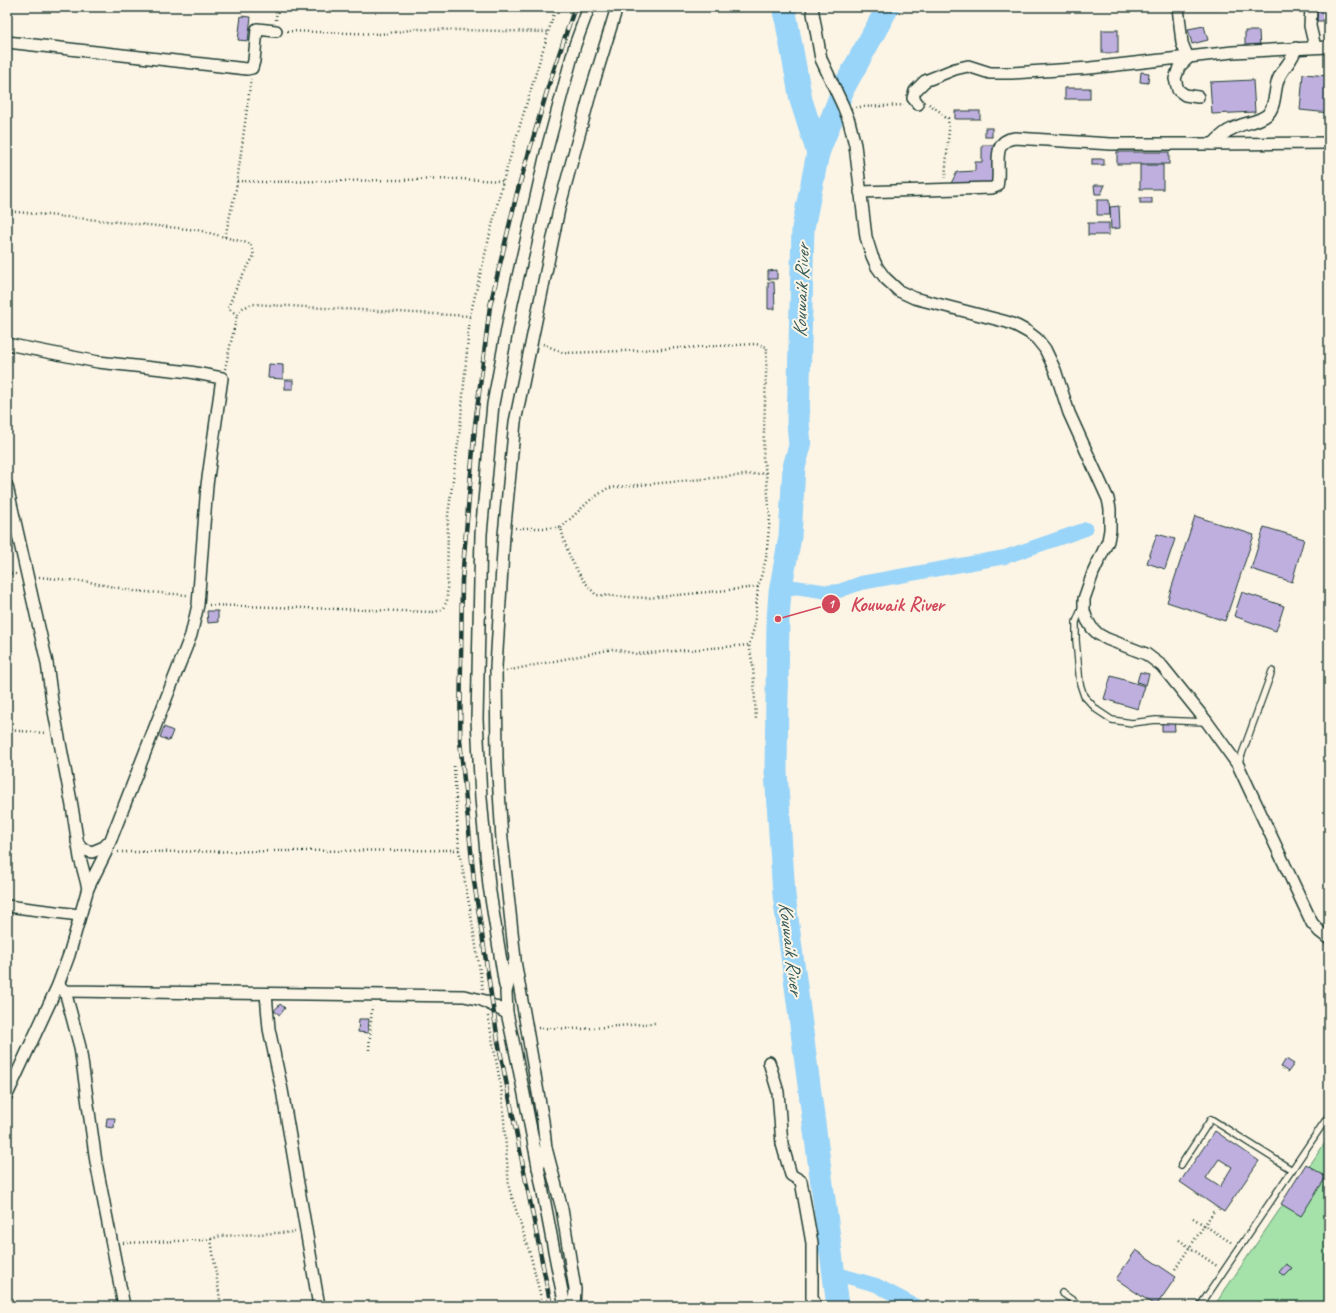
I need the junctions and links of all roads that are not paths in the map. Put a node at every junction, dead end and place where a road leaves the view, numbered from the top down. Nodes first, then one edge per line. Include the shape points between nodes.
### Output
1 (589, 7) edge
2 (617, 7) edge
3 (812, 7) edge
4 (1178, 7) edge
5 (1311, 7) edge
6 (276, 31) road end
7 (7, 42) edge
8 (1316, 47) junction
9 (1329, 47) edge
10 (1296, 48) junction
11 (1188, 58) junction
12 (1198, 98) dead end
13 (918, 104) road end
14 (1329, 143) edge
15 (1213, 144) junction
16 (860, 192) junction
17 (7, 344) edge
18 (7, 486) edge
19 (1084, 600) junction
20 (1272, 671) dead end
21 (1207, 722) junction
22 (1238, 765) junction
23 (110, 841) junction
24 (77, 842) junction
25 (88, 888) junction
26 (7, 906) edge
27 (80, 915) junction
28 (1329, 939) edge
29 (515, 959) junction
30 (61, 988) junction
31 (506, 992) junction
32 (266, 994) junction
33 (507, 1013) junction
34 (769, 1062) dead end
35 (7, 1095) edge
36 (1329, 1115) edge
37 (546, 1148) junction
38 (1181, 1165) dead end
39 (538, 1169) junction
40 (1292, 1170) junction
41 (1062, 1293) dead end
42 (124, 1306) edge
43 (319, 1306) edge
44 (565, 1306) edge
45 (574, 1306) edge
46 (816, 1306) edge
47 (1081, 1306) edge
48 (1200, 1306) edge

1 - 31 street via 575,45 546,153 512,303 494,404 481,534 477,719 481,798 489,886
2 - 29 street via 559,209 515,422 504,528 496,673 497,759 502,839
3 - 16 street via 821,59 845,109 855,145
4 - 11 street via 1182,43
5 - 8 street via 1310,26
6 - 7 street via 257,29 254,61 252,68 247,69
8 - 9 street
8 - 10 street
10 - 11 street
10 - 15 street via 1294,56 1278,79 1272,106 1267,115 1232,128
11 - 12 street via 1179,67 1175,79 1178,90
11 - 13 street via 1012,73 990,73 968,66 925,81 912,98
14 - 15 street
15 - 16 street via 1111,144 1007,139 1001,143 998,152 999,179 997,186 992,188
16 - 19 street via 866,237 872,256 877,268 899,291 914,298 1017,326 1037,339 1045,349 1110,509 1108,541 1093,572
17 - 23 street via 98,362 222,378 207,485 198,600 192,635
18 - 24 street via 47,663
19 - 21 street via 1084,611 1092,628 1098,634 1155,660 1170,674
19 - 21 lane via 1076,622 1080,684 1084,696 1097,710 1112,720 1132,723 1156,720
20 - 22 lane
21 - 22 street
22 - 28 street via 1306,912 1312,923
23 - 24 street via 92,852 82,848
23 - 25 street
24 - 25 street
25 - 27 street
26 - 27 street
27 - 30 street
29 - 31 street
29 - 37 street
30 - 32 street
30 - 35 street
30 - 42 street via 80,1047 96,1162
31 - 33 street
32 - 33 street via 464,996 482,1000
32 - 43 street via 269,1029
33 - 39 street
34 - 46 street via 778,1092 782,1144 791,1175 801,1181 812,1244 812,1298
36 - 40 lane
37 - 39 street
37 - 45 street via 562,1209 575,1289
38 - 40 lane via 1211,1119
39 - 44 street
40 - 48 lane
41 - 47 lane

